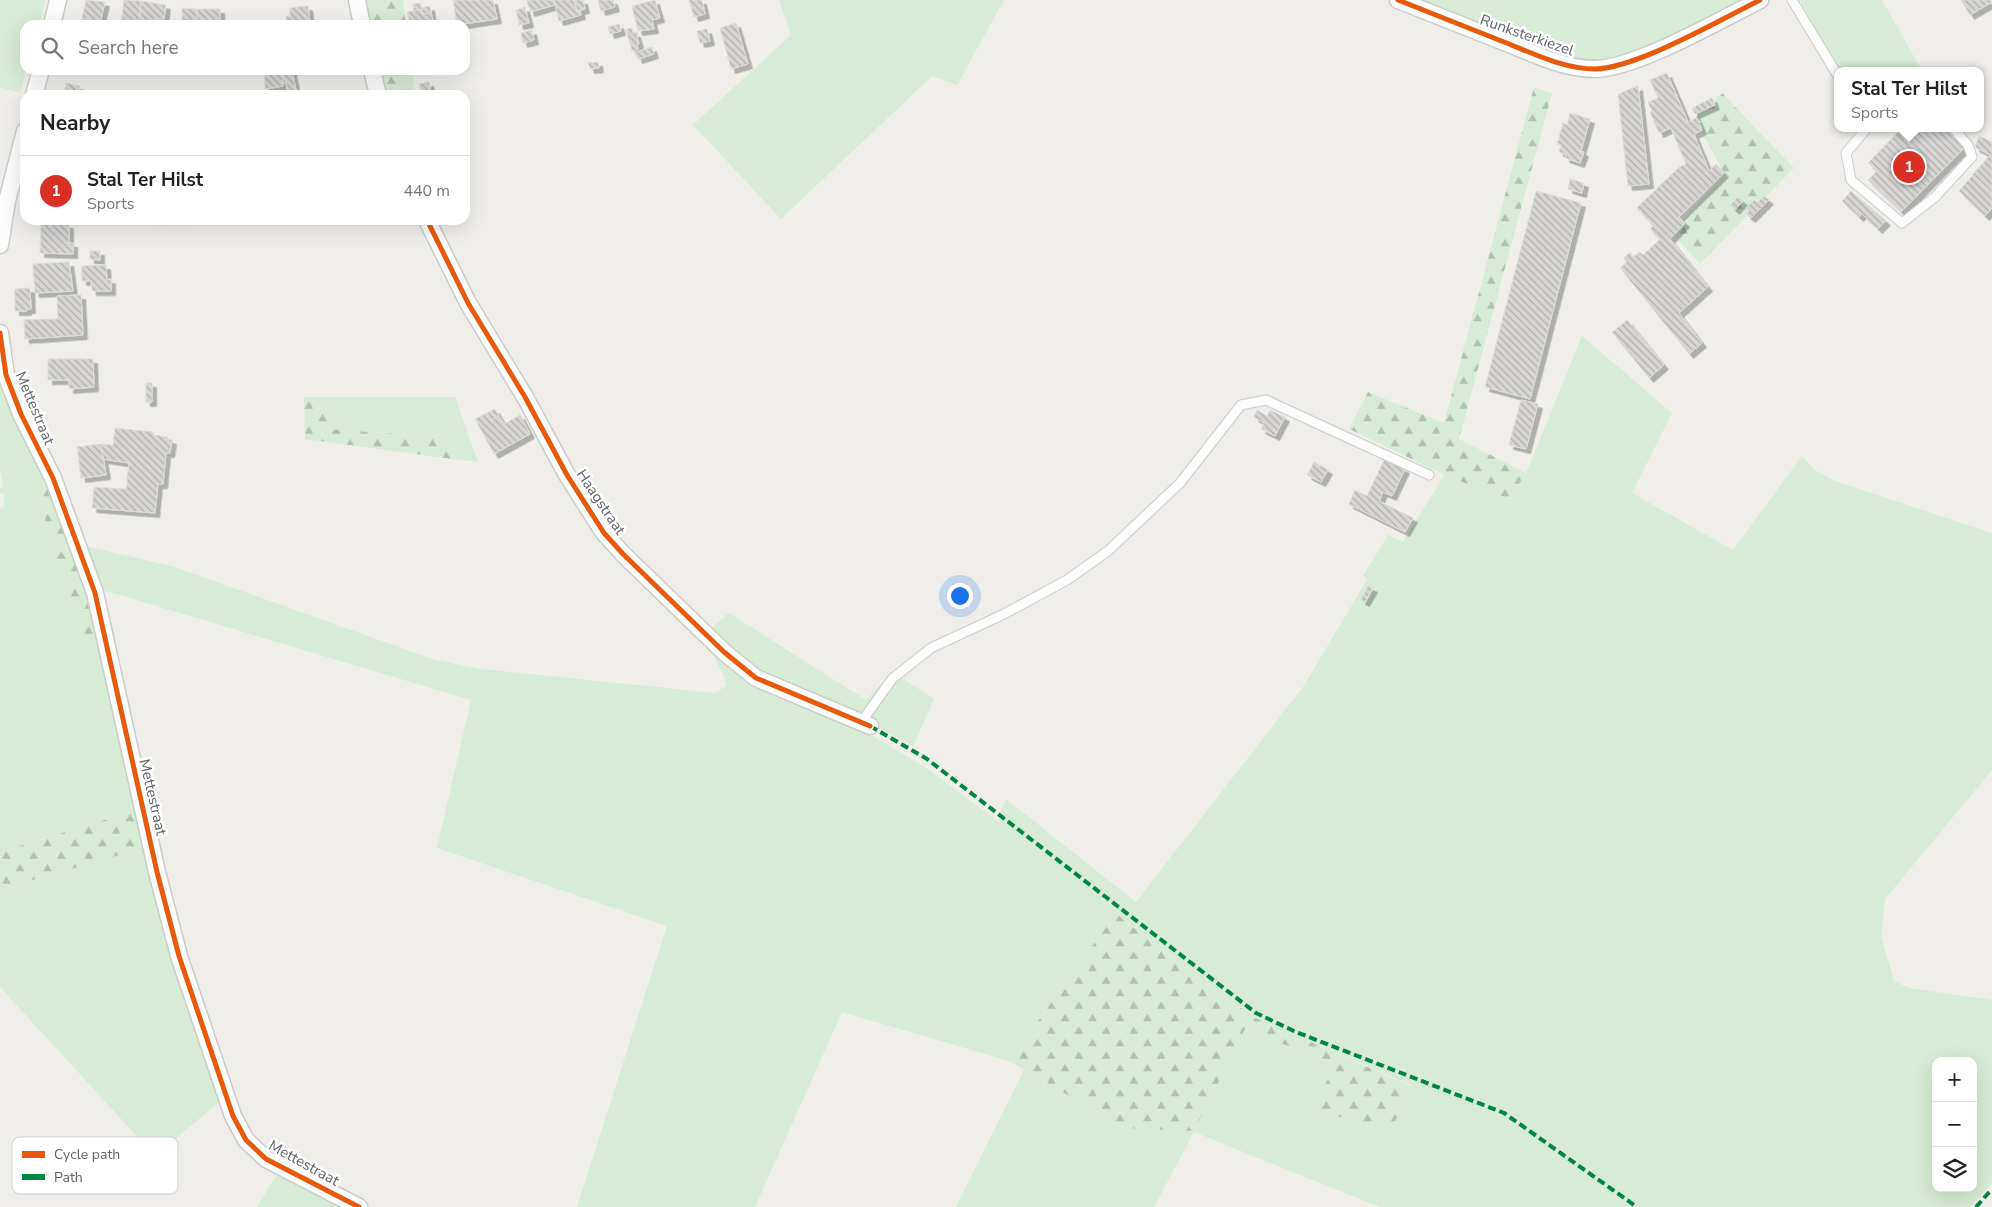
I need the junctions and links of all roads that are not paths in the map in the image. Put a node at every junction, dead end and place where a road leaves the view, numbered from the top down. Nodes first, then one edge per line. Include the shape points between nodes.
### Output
1 (58, 0) edge
2 (357, 0) edge
3 (1398, 0) edge
4 (1760, 0) edge
5 (1792, 0) edge
6 (53, 20) edge
7 (361, 20) edge
8 (1834, 69) edge
9 (39, 75) edge
10 (373, 75) edge
11 (35, 90) edge
12 (377, 90) edge
13 (1864, 132) edge
14 (1957, 132) edge
15 (20, 150) edge
16 (430, 225) edge
17 (0, 245) edge
18 (0, 333) edge
19 (1429, 475) dead end
20 (866, 723) joint
21 (359, 1207) edge

1 - 6 street
2 - 7 street
3 - 4 street, Runksterkiezel via 1539,56 1595,69 1625,63
5 - 8 lane
9 - 11 street
10 - 12 street
13 - 14 lane via 1846,153 1851,180 1902,223 1935,197 1972,157 1968,145
15 - 17 street
16 - 20 street, Haagstraat via 468,303 604,533 724,652 756,678
18 - 21 street, Mettestraat via 6,375 21,414 53,478 95,593 179,956 233,1116 246,1140 266,1159
19 - 20 lane via 1266,400 1241,405 1180,483 1108,551 1067,580 931,648 892,679

